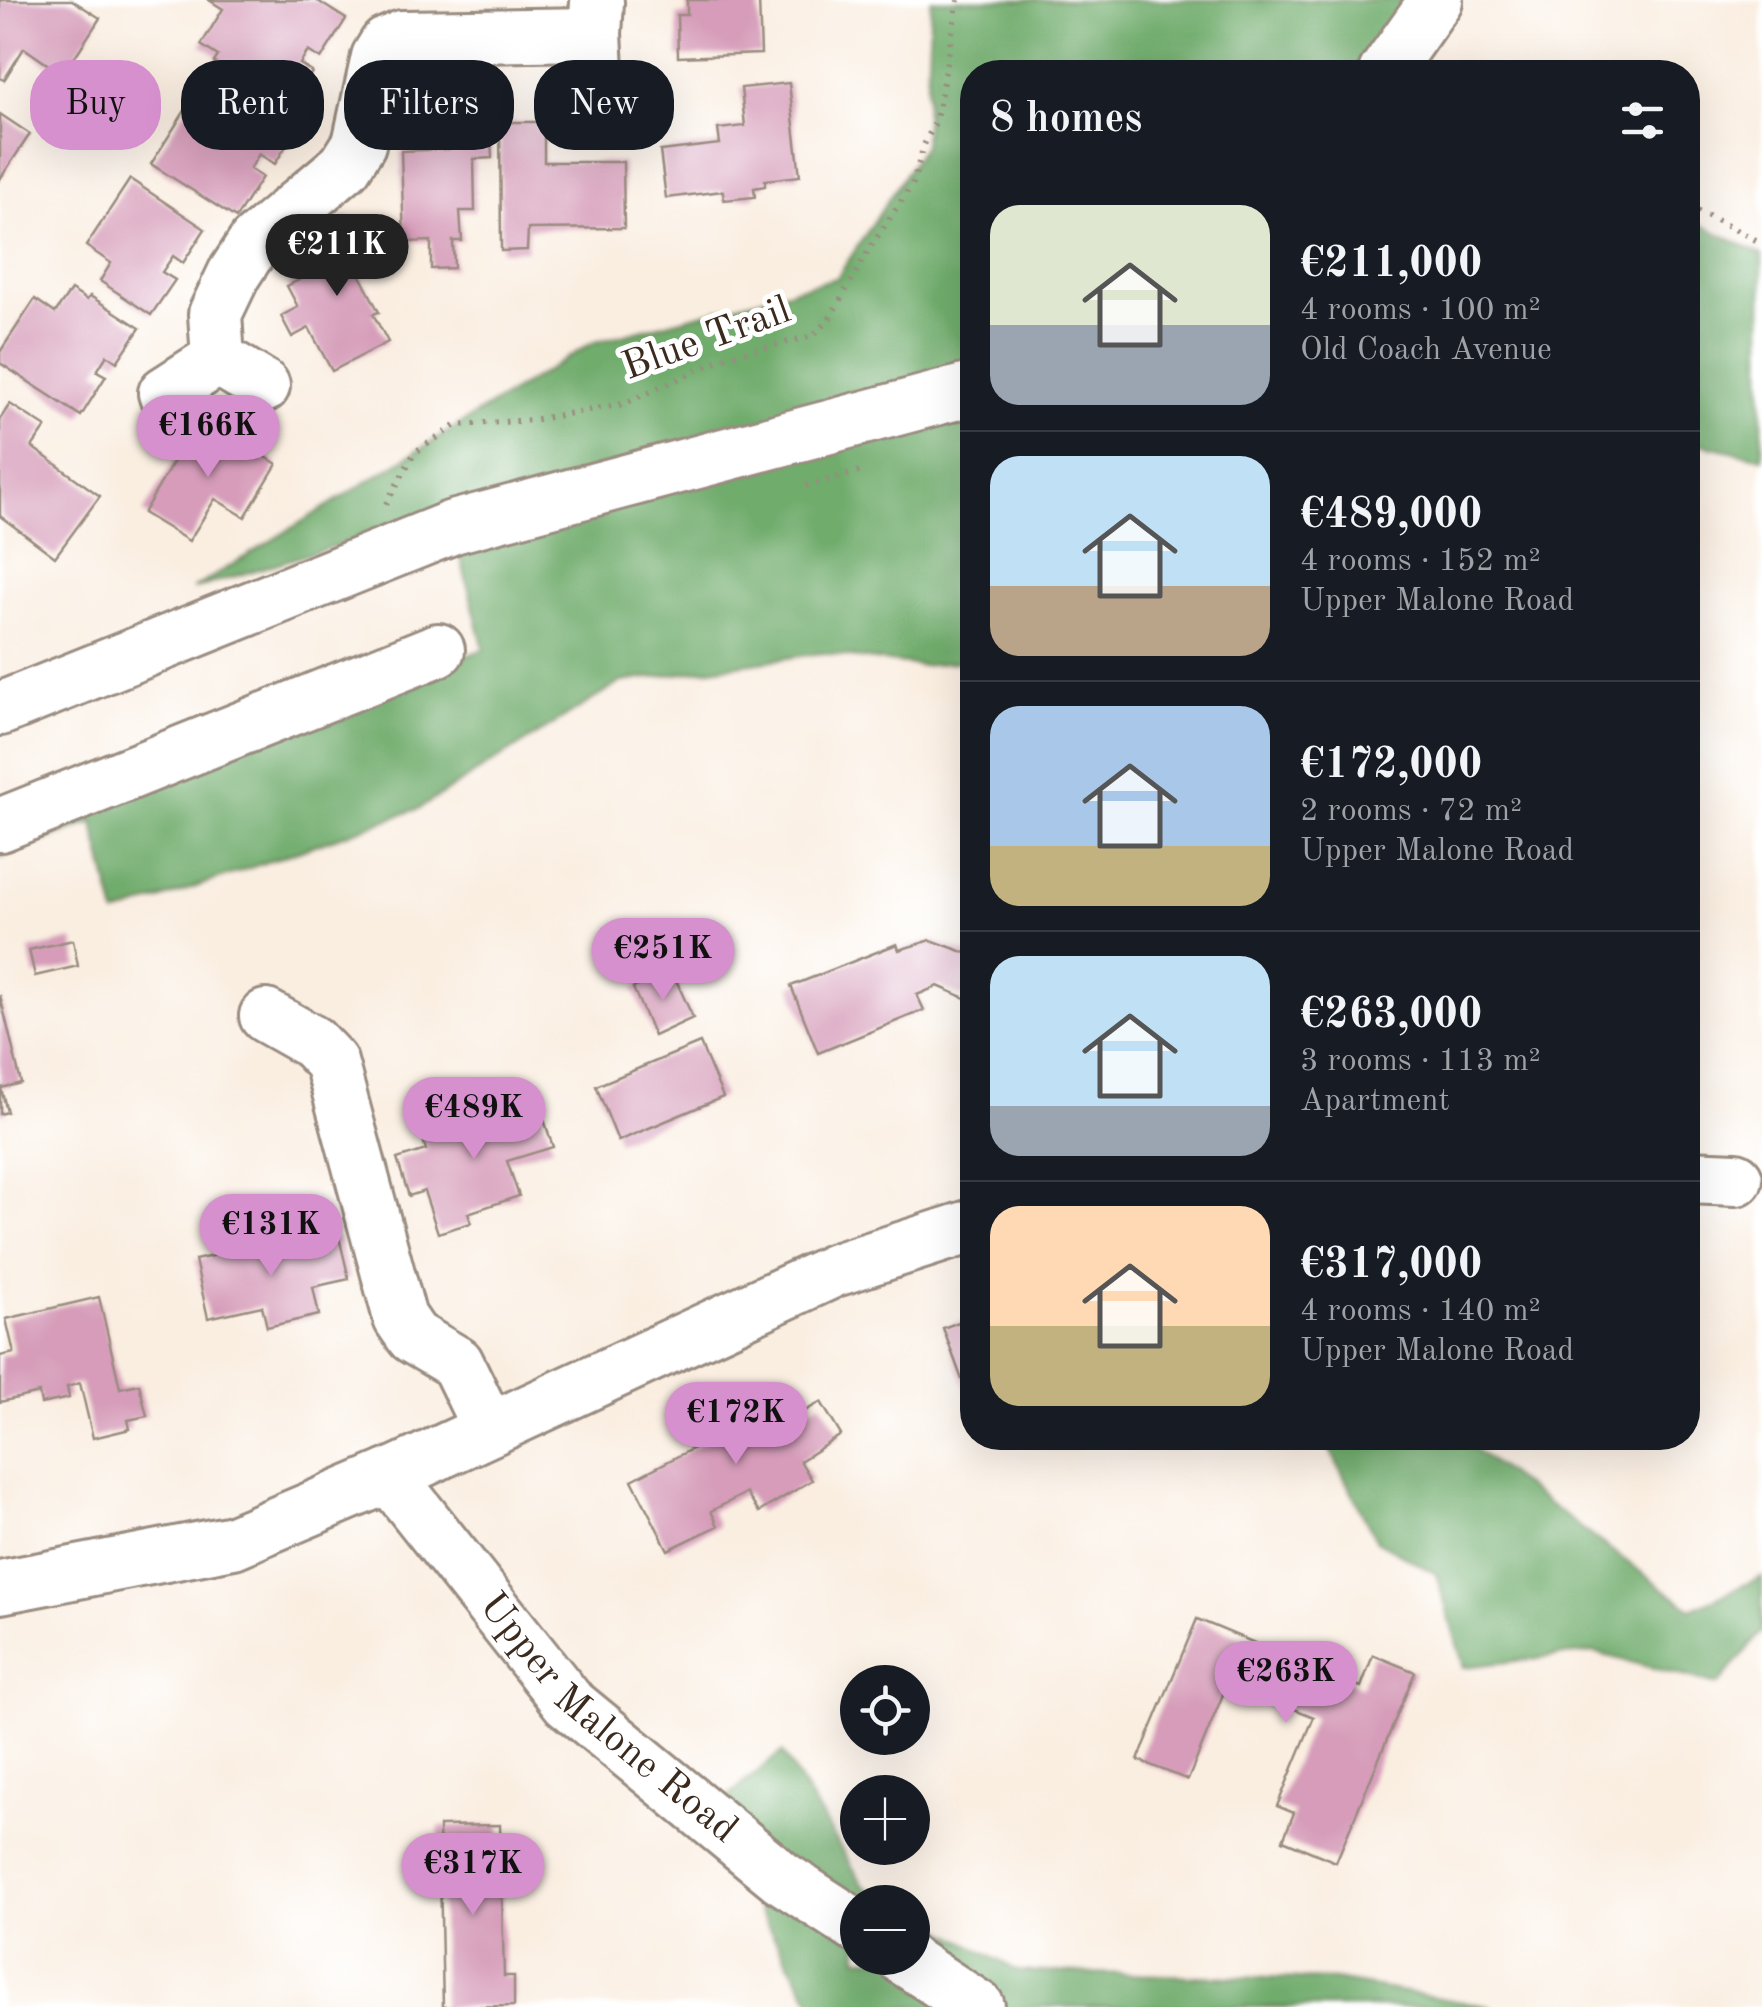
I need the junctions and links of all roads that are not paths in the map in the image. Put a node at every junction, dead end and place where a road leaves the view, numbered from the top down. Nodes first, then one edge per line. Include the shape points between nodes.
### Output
1 (1436, 0) edge
2 (596, 17) edge
3 (597, 60) edge
4 (1398, 60) edge
5 (218, 359) junction
6 (263, 386) dead end
7 (960, 392) edge
8 (165, 393) dead end
9 (438, 650) dead end
10 (0, 709) edge
11 (0, 825) edge
12 (266, 1016) dead end
13 (960, 1230) edge
14 (489, 1429) junction
15 (389, 1476) junction
16 (0, 1587) edge
17 (840, 1915) edge
18 (929, 1975) edge
19 (978, 2007) edge

1 - 4 street
2 - 3 street
2 - 5 street via 386,44 353,155 255,242 234,274 215,314
5 - 6 street
5 - 8 street
7 - 10 street via 453,526
9 - 11 street
12 - 14 street via 312,1042 331,1062 400,1318 414,1337 457,1363
13 - 14 street via 835,1270
14 - 15 street
15 - 16 street via 233,1542
15 - 17 street, Upper Malone Road via 568,1702 782,1877
18 - 19 street

